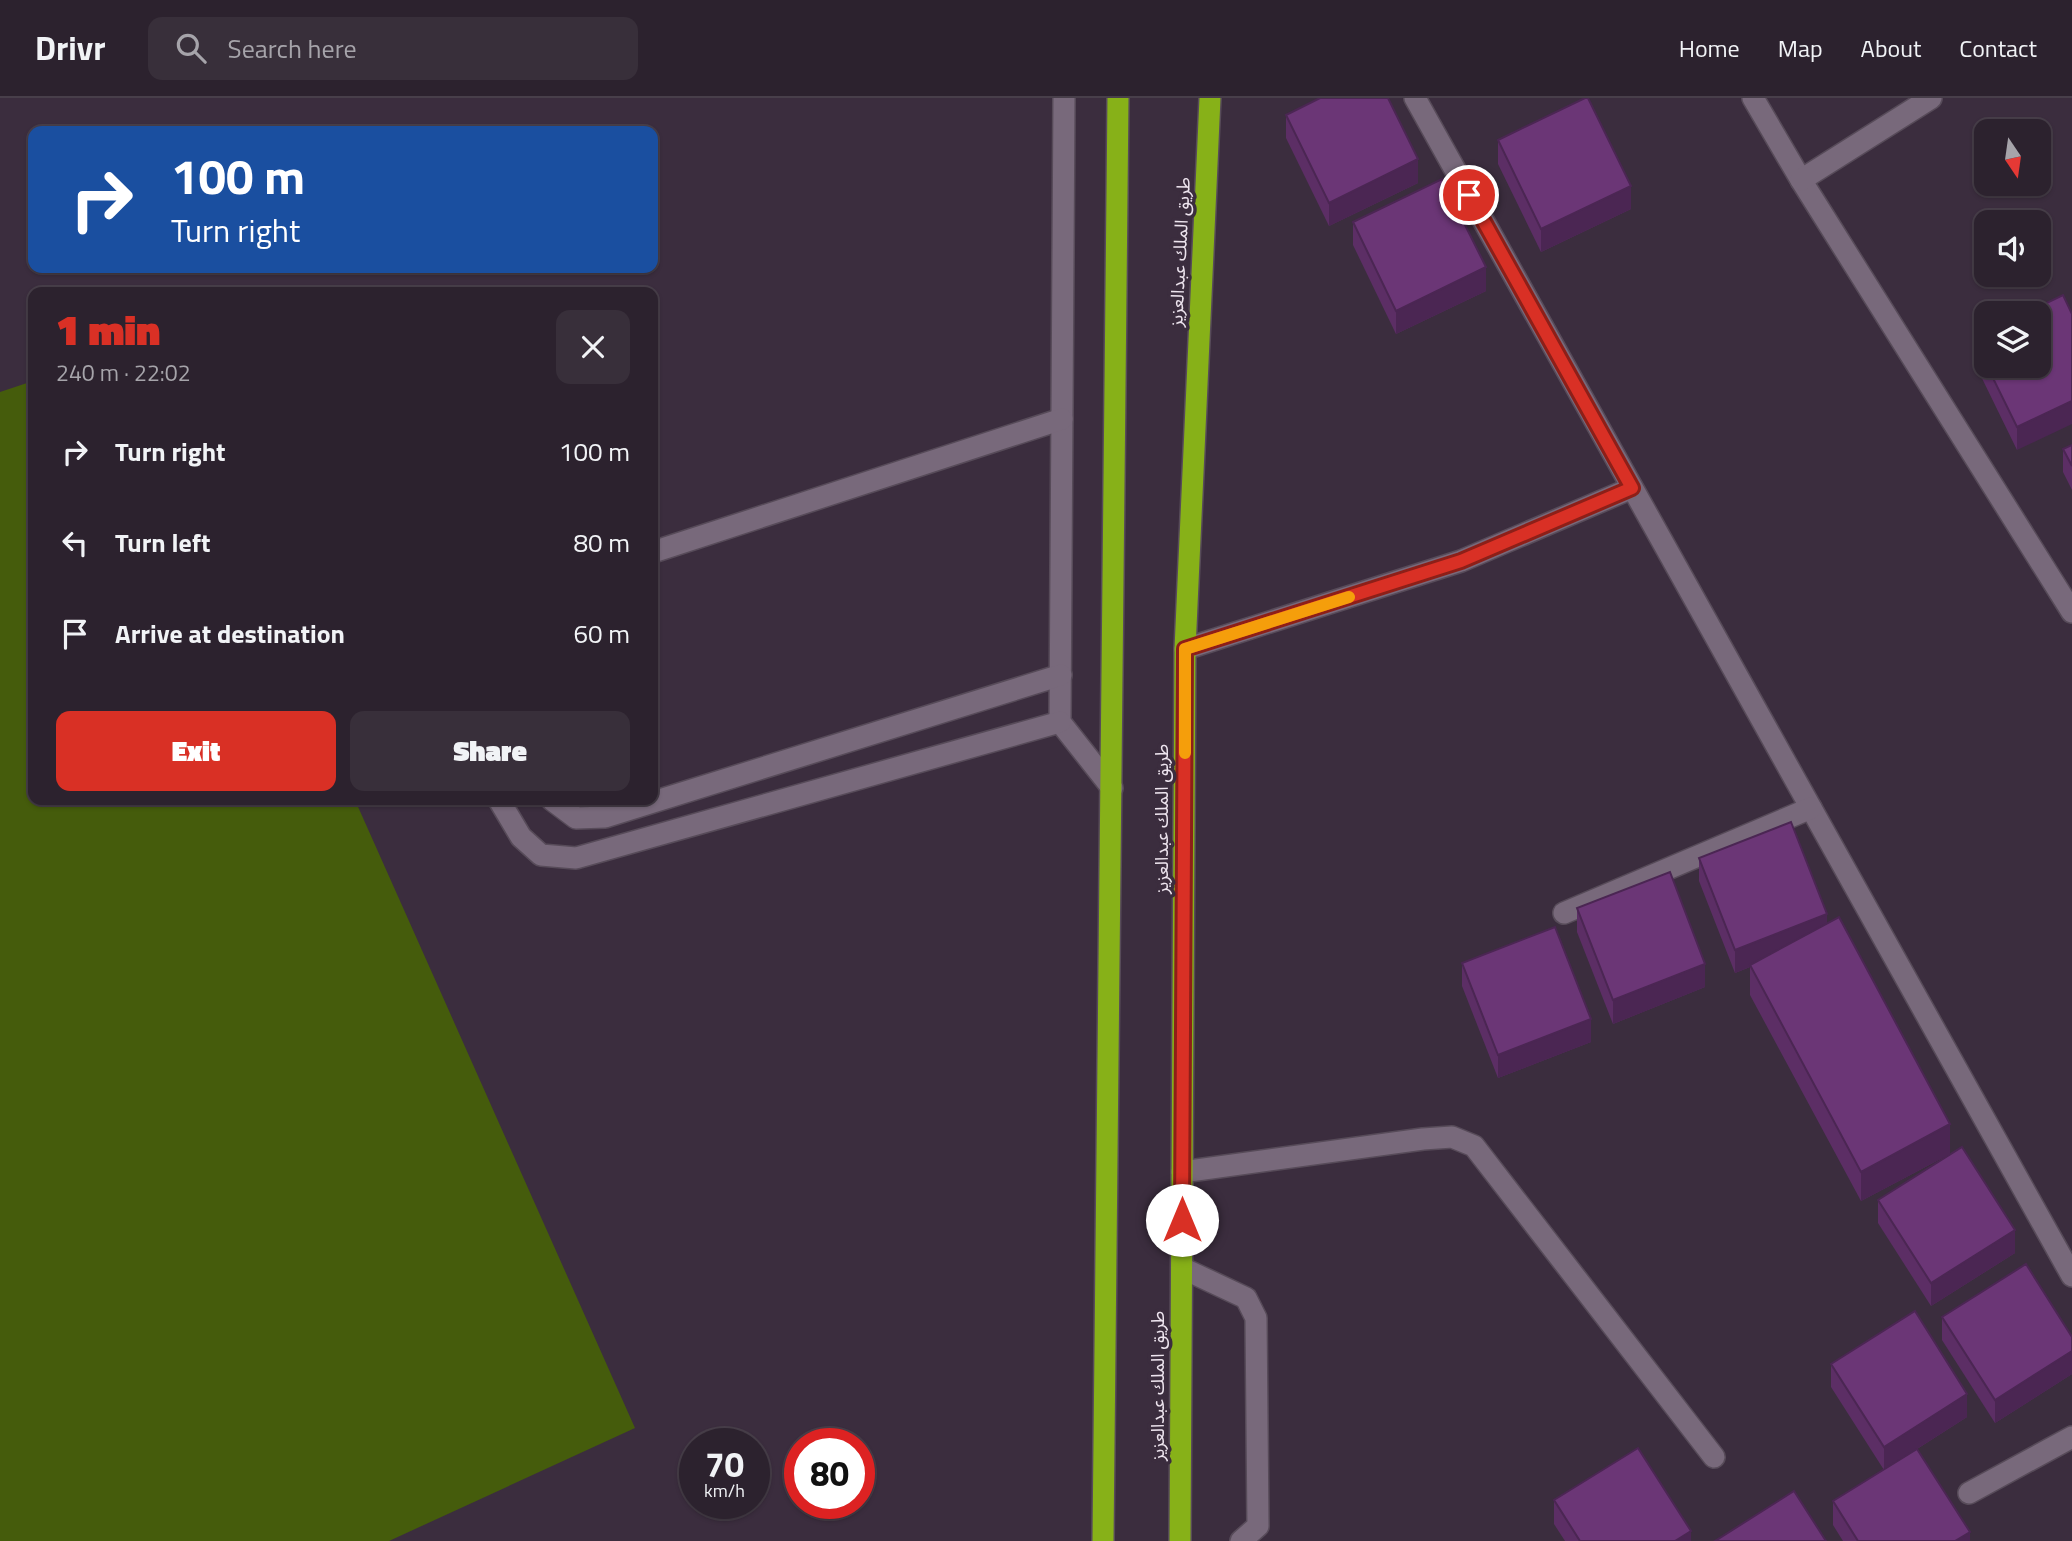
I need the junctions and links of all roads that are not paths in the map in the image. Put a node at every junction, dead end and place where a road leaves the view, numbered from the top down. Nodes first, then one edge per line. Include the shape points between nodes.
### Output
1 (1063, 98) edge
2 (1118, 98) edge
3 (1210, 98) edge
4 (1415, 98) edge
5 (1753, 98) edge
6 (1931, 98) edge
7 (1801, 180) junction
8 (1062, 419) junction
9 (1632, 488) junction
10 (658, 550) edge
11 (2072, 612) edge
12 (1185, 649) junction
13 (1061, 675) junction
14 (1060, 722) junction
15 (1112, 788) junction
16 (658, 801) edge
17 (502, 805) edge
18 (559, 805) edge
19 (644, 805) edge
20 (1811, 808) junction
21 (1564, 913) dead end
22 (1182, 1172) junction
23 (1182, 1268) junction
24 (2072, 1276) edge
25 (2072, 1437) edge
26 (1714, 1457) dead end
27 (1969, 1493) dead end
28 (1103, 1541) edge
29 (1180, 1541) edge
30 (1241, 1541) edge

1 - 8 street
2 - 15 highway
3 - 12 highway, طريق الملك عبدالعزيز
4 - 9 street
5 - 7 street
6 - 7 street
7 - 11 street
8 - 10 street
8 - 13 street
9 - 12 street via 1461,561
9 - 20 street
12 - 22 highway, طريق الملك عبدالعزيز
13 - 14 street
13 - 16 street
14 - 15 street
14 - 17 street via 576,858 541,855 521,837
15 - 28 highway
18 - 19 street via 576,818 606,817
20 - 21 street
20 - 24 street
22 - 23 highway, طريق الملك عبدالعزيز
22 - 26 street via 1423,1139 1452,1137 1474,1146
23 - 29 highway, طريق الملك عبدالعزيز
23 - 30 street via 1246,1298 1256,1318 1258,1527
25 - 27 street

